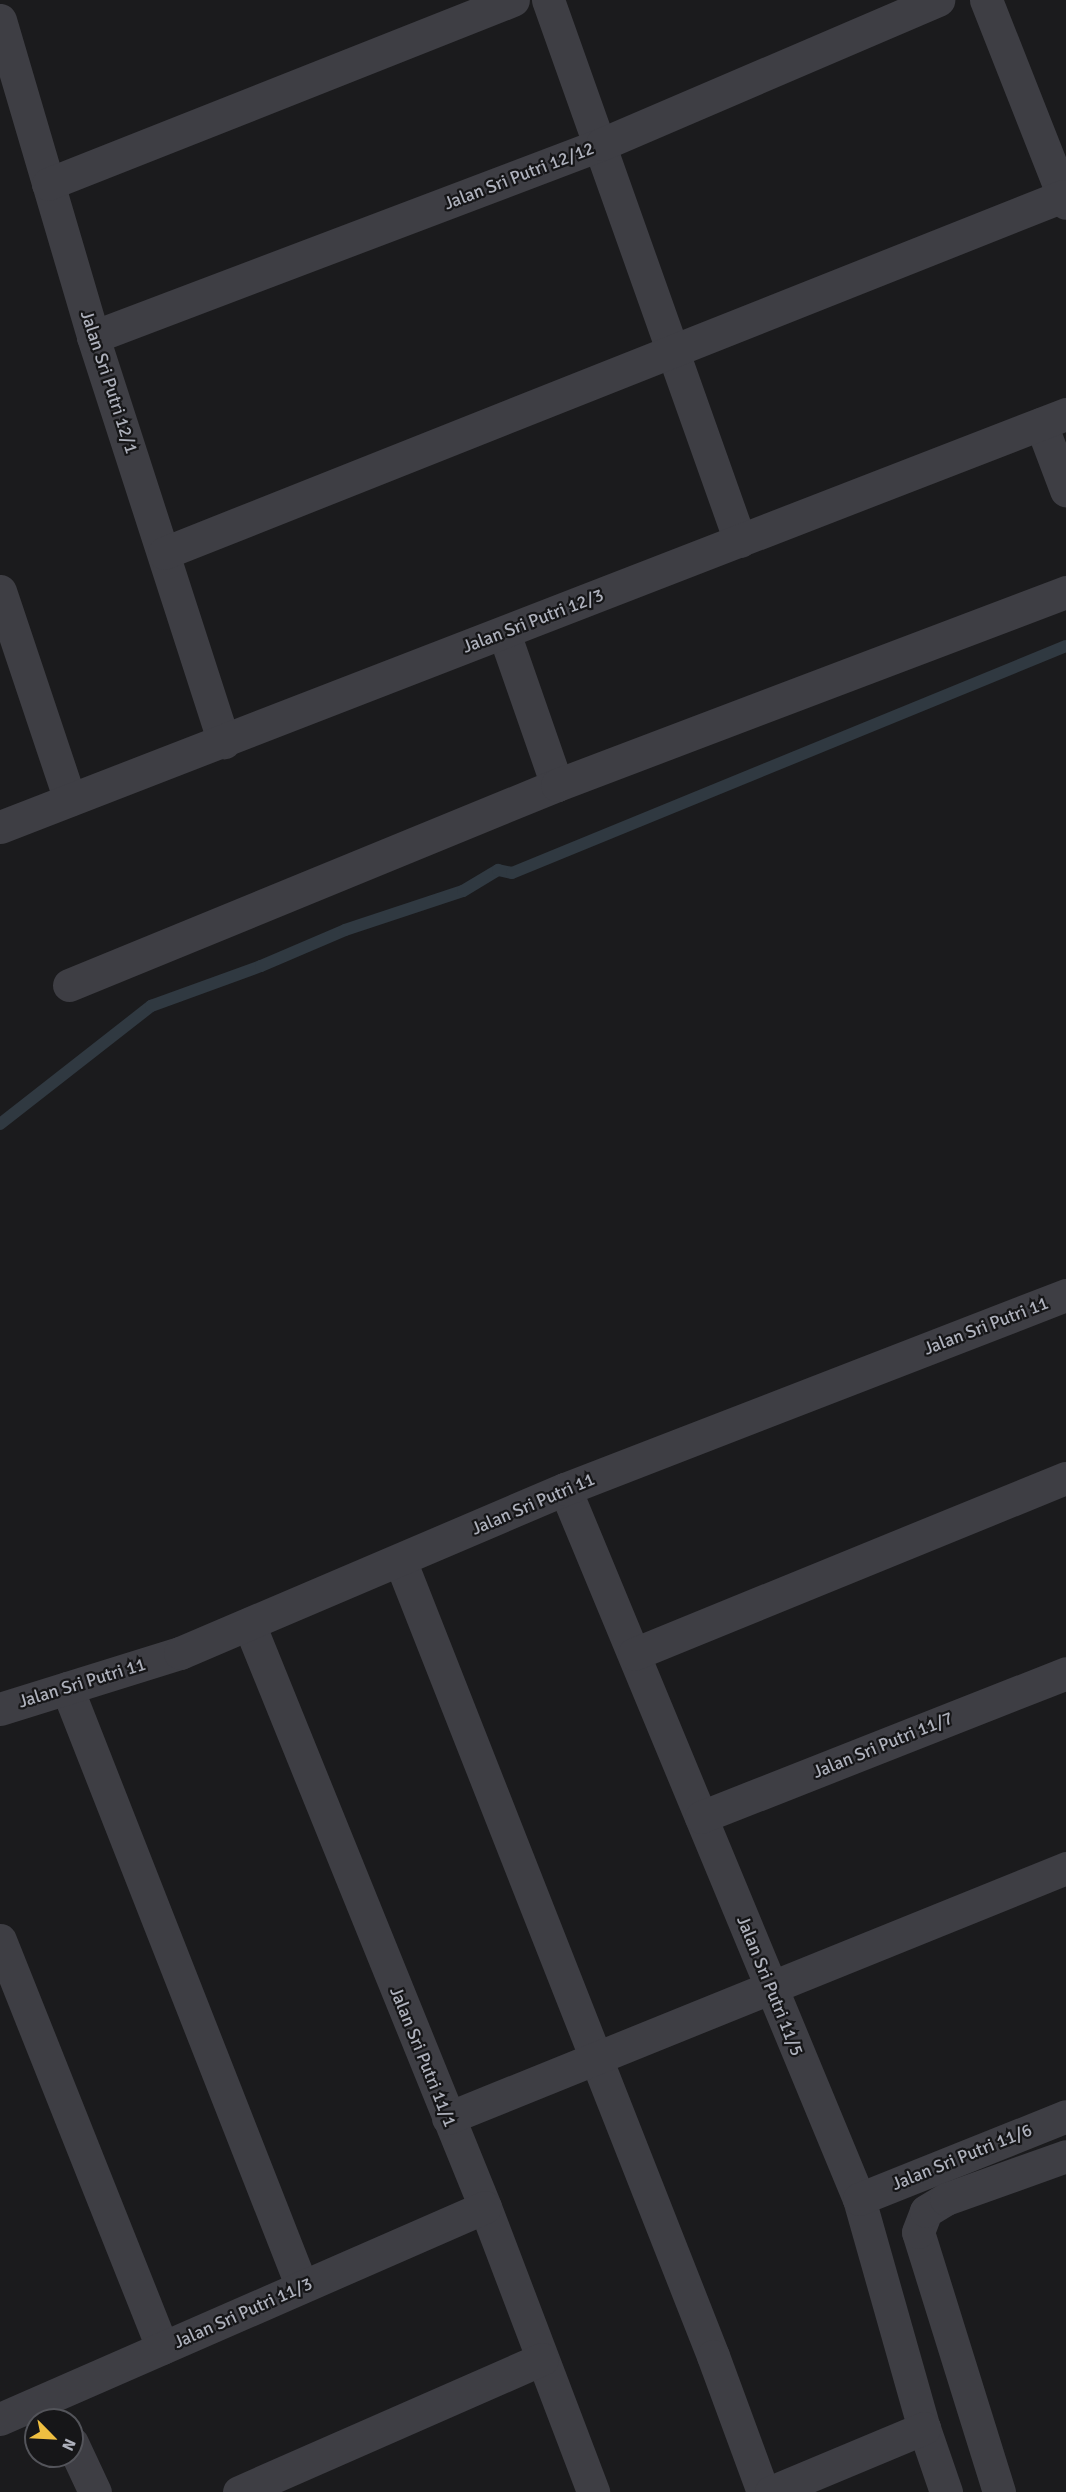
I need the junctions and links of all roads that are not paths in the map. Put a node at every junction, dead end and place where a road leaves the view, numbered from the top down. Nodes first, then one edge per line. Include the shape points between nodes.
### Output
1 (513, 0) edge
2 (548, 0) edge
3 (938, 0) edge
4 (986, 0) edge
5 (0, 20) edge
6 (602, 144) junction
7 (48, 184) junction
8 (1065, 200) edge
9 (93, 337) junction
10 (673, 351) junction
11 (1054, 419) edge
12 (1066, 490) edge
13 (740, 541) junction
14 (164, 553) junction
15 (0, 591) edge
16 (1066, 592) edge
17 (504, 633) junction
18 (224, 742) junction
19 (557, 785) junction
20 (70, 800) junction
21 (0, 827) edge
22 (69, 985) dead end
23 (1066, 1295) edge
24 (1066, 1478) edge
25 (565, 1489) junction
26 (400, 1560) junction
27 (249, 1624) junction
28 (634, 1654) junction
29 (1066, 1672) edge
30 (67, 1688) junction
31 (0, 1709) edge
32 (701, 1817) junction
33 (1066, 1868) edge
34 (0, 1940) edge
35 (770, 1987) junction
36 (595, 2058) junction
37 (1066, 2116) edge
38 (448, 2118) junction
39 (1066, 2156) edge
40 (859, 2199) junction
41 (485, 2207) junction
42 (302, 2287) junction
43 (162, 2348) junction
44 (542, 2359) junction
45 (58, 2408) edge
46 (24, 2415) edge
47 (0, 2419) edge
48 (924, 2428) junction
49 (84, 2468) edge
50 (95, 2492) edge
51 (239, 2492) edge
52 (593, 2492) edge
53 (763, 2492) edge
54 (771, 2492) edge
55 (946, 2492) edge
56 (999, 2492) edge

1 - 7 street
2 - 6 street
3 - 6 street, Jalan Sri Putri 12/12
4 - 8 street
5 - 7 street, Jalan Sri Putri 12/1
6 - 9 street, Jalan Sri Putri 12/12
6 - 10 street
7 - 9 street, Jalan Sri Putri 12/1
8 - 10 street
9 - 14 street, Jalan Sri Putri 12/1
10 - 13 street
10 - 14 street
11 - 12 street
11 - 13 street, Jalan Sri Putri 12/3
13 - 17 street, Jalan Sri Putri 12/3
14 - 18 street, Jalan Sri Putri 12/1
15 - 20 street
16 - 19 street
17 - 18 street, Jalan Sri Putri 12/3
17 - 19 street
18 - 20 street, Jalan Sri Putri 12/3
19 - 22 street
20 - 21 street, Jalan Sri Putri 12/3
23 - 25 street, Jalan Sri Putri 11
24 - 28 street
25 - 26 street, Jalan Sri Putri 11
25 - 28 street, Jalan Sri Putri 11/5
26 - 27 street, Jalan Sri Putri 11
26 - 36 street
27 - 30 street, Jalan Sri Putri 11 via 180,1653
27 - 38 street, Jalan Sri Putri 11/1
28 - 32 street, Jalan Sri Putri 11/5
29 - 32 street, Jalan Sri Putri 11/7
30 - 31 street, Jalan Sri Putri 11
30 - 42 street
32 - 35 street, Jalan Sri Putri 11/5
33 - 35 street
34 - 43 street
35 - 36 street
35 - 40 street, Jalan Sri Putri 11/5
36 - 38 street
36 - 53 street
37 - 40 street, Jalan Sri Putri 11/6
38 - 41 street, Jalan Sri Putri 11/1
39 - 56 street via 946,2199 926,2211 918,2232
40 - 48 street, Jalan Sri Putri 11/5
41 - 42 street, Jalan Sri Putri 11/3
41 - 44 street, Jalan Sri Putri 11/1
42 - 43 street, Jalan Sri Putri 11/3
43 - 45 street, Jalan Sri Putri 11/3
44 - 51 street
44 - 52 street, Jalan Sri Putri 11/1
46 - 47 street, Jalan Sri Putri 11/3
48 - 54 street
48 - 55 street, Jalan Sri Putri 11/5
49 - 50 street

